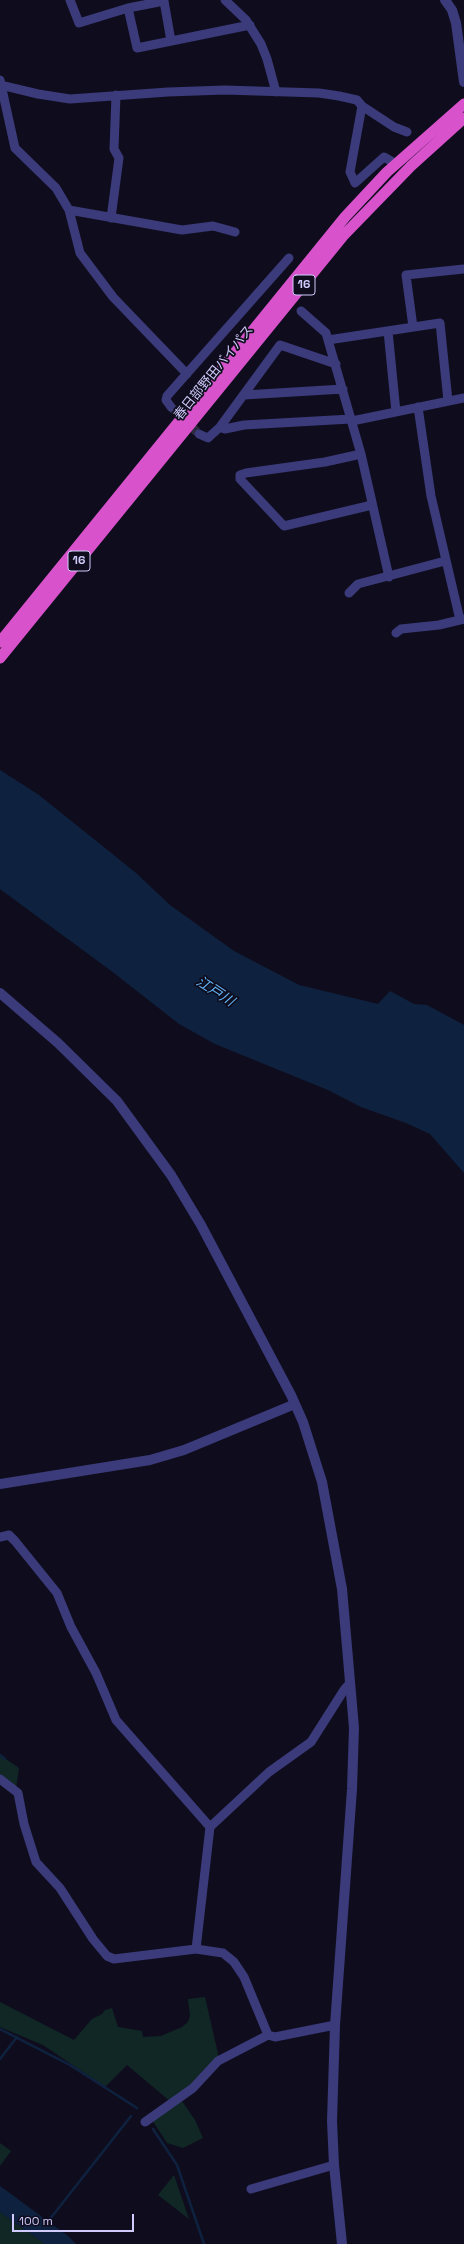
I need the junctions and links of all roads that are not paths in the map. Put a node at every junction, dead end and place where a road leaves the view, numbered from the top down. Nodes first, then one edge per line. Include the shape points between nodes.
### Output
1 (70, 0) edge
2 (225, 0) edge
3 (445, 0) edge
4 (452, 5) edge
5 (128, 8) junction
6 (250, 25) junction
7 (171, 41) junction
8 (464, 82) edge
9 (0, 83) edge
10 (276, 92) junction
11 (116, 95) junction
12 (464, 104) edge
13 (362, 106) junction
14 (464, 118) edge
15 (407, 132) dead end
16 (396, 164) junction
17 (69, 210) junction
18 (111, 218) junction
19 (235, 232) dead end
20 (289, 258) dead end
21 (464, 268) edge
22 (301, 311) dead end
23 (413, 327) junction
24 (388, 331) junction
25 (328, 340) junction
26 (336, 364) junction
27 (186, 374) junction
28 (343, 389) junction
29 (244, 395) junction
30 (464, 398) edge
31 (448, 401) junction
32 (171, 407) dead end
33 (418, 407) junction
34 (396, 412) junction
35 (351, 420) junction
36 (220, 427) junction
37 (199, 434) dead end
38 (361, 454) junction
39 (153, 461) junction
40 (372, 505) junction
41 (445, 561) junction
42 (389, 577) junction
43 (349, 593) dead end
44 (462, 620) edge
45 (396, 633) dead end
46 (0, 642) edge
47 (0, 658) edge
48 (0, 993) edge
49 (295, 1404) junction
50 (0, 1484) edge
51 (0, 1537) edge
52 (350, 1683) junction
53 (0, 1779) edge
54 (210, 1827) junction
55 (196, 1950) junction
56 (335, 2025) junction
57 (268, 2035) junction
58 (145, 2122) dead end
59 (334, 2165) junction
60 (251, 2189) dead end
61 (342, 2244) edge

1 - 5 street via 79,23
2 - 6 street
3 - 4 street
4 - 8 street
5 - 7 street via 137,48
5 - 7 street via 164,1
6 - 7 street
6 - 10 street via 268,59
9 - 11 street via 58,98
9 - 17 street via 15,148 56,188
10 - 11 street via 192,91
10 - 13 street via 340,96 357,100
11 - 18 street via 114,149 119,158
12 - 16 highway, 春日部野田バイパス / 16
13 - 15 street
13 - 16 street via 350,172 355,184 384,157
14 - 39 highway, 春日部野田バイパス / 16 via 439,139 384,198 343,236
16 - 39 highway, 春日部野田バイパス / 16 via 345,217
17 - 18 street
17 - 27 street via 80,253 98,280
18 - 19 street via 182,230 213,226
20 - 27 street
21 - 23 street via 406,275
22 - 25 street via 326,333
23 - 24 street
23 - 31 street via 440,323
24 - 25 street
24 - 34 street
25 - 26 street
26 - 28 street
26 - 29 street via 280,345
27 - 32 street via 167,396 166,400
28 - 29 street
28 - 35 street
29 - 36 street
30 - 31 street
31 - 33 street
33 - 34 street
33 - 41 street via 431,496
34 - 35 street
35 - 36 street
35 - 38 street
36 - 37 street via 206,439
38 - 40 street
38 - 40 street via 325,462 246,473 240,475 240,479 284,526
39 - 46 highway, 春日部野田バイパス / 16
39 - 47 highway, 春日部野田バイパス / 16
40 - 42 street
41 - 42 street
41 - 44 street
42 - 43 street via 358,584
44 - 45 street via 401,629
48 - 49 street via 58,1043 107,1091 158,1156 204,1232 274,1360
49 - 50 street via 184,1450 150,1460
49 - 52 street via 312,1447 327,1500 342,1589
51 - 54 street via 9,1535 57,1593 116,1720
52 - 54 street via 311,1742 269,1772
52 - 56 street via 354,1748
53 - 55 street via 18,1793 24,1824 36,1862 60,1888 93,1939 108,1956 114,1959
54 - 55 street
55 - 57 street via 223,1953 234,1962 244,1977
56 - 57 street via 275,2037
56 - 59 street via 332,2121
57 - 58 street via 218,2061 193,2088
59 - 60 street
59 - 61 street

